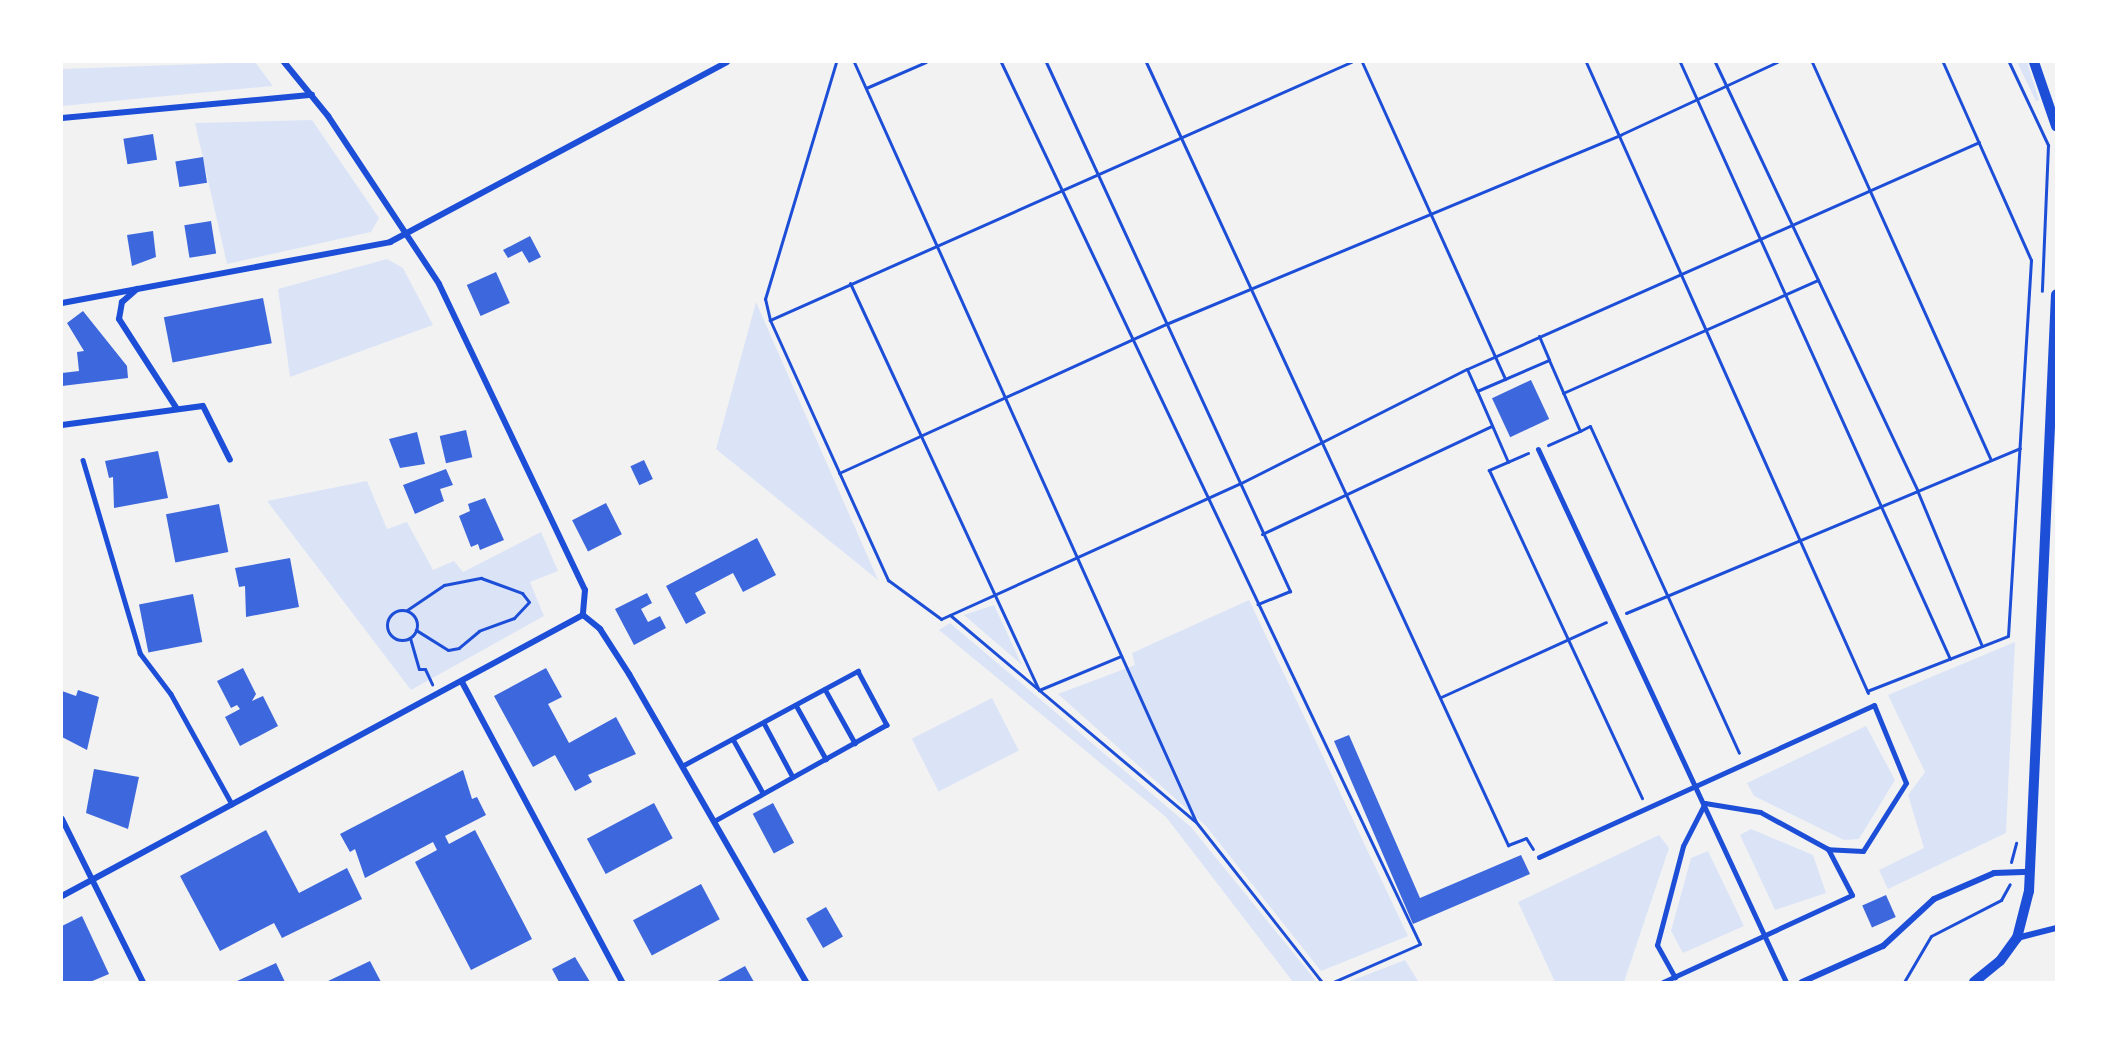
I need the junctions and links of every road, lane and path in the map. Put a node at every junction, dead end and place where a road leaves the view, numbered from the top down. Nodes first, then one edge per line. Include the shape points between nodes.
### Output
1 (284, 62) edge
2 (727, 62) edge
3 (836, 62) edge
4 (854, 62) edge
5 (926, 62) edge
6 (1001, 62) edge
7 (1046, 62) edge
8 (1146, 62) edge
9 (1351, 62) edge
10 (1362, 62) edge
11 (1586, 62) edge
12 (1680, 62) edge
13 (1715, 62) edge
14 (1777, 62) edge
15 (1812, 62) edge
16 (1943, 62) edge
17 (2009, 62) edge
18 (2034, 62) edge
19 (1726, 85) junction
20 (866, 88) junction
21 (312, 95) junction
22 (1697, 99) junction
23 (62, 118) edge
24 (2056, 126) edge
25 (1621, 135) junction
26 (1181, 137) junction
27 (1979, 142) junction
28 (1097, 174) junction
29 (1869, 188) junction
30 (1060, 190) junction
31 (1431, 214) junction
32 (1792, 223) junction
33 (407, 231) junction
34 (1761, 236) junction
35 (936, 244) junction
36 (1683, 273) junction
37 (1818, 280) junction
38 (850, 284) junction
39 (138, 288) junction
40 (1252, 288) junction
41 (1788, 293) junction
42 (2056, 295) edge
43 (2041, 299) dead end
44 (62, 303) edge
45 (770, 320) junction
46 (1166, 324) junction
47 (1709, 328) junction
48 (1539, 336) junction
49 (1131, 340) junction
50 (1495, 356) junction
51 (1549, 360) junction
52 (1467, 369) junction
53 (1505, 379) junction
54 (1477, 391) junction
55 (1563, 393) junction
56 (1005, 398) junction
57 (177, 409) junction
58 (62, 425) edge
59 (1492, 426) junction
60 (1580, 431) junction
61 (921, 436) junction
62 (1324, 441) junction
63 (2020, 447) junction
64 (1538, 449) junction
65 (83, 460) dead end
66 (230, 460) dead end
67 (1991, 460) junction
68 (1508, 462) junction
69 (839, 473) junction
70 (1239, 484) junction
71 (1917, 490) junction
72 (1348, 493) junction
73 (1207, 497) junction
74 (1884, 504) junction
75 (1262, 534) junction
76 (1801, 537) junction
77 (1077, 556) junction
78 (996, 593) junction
79 (1668, 595) junction
80 (1258, 604) junction
81 (407, 610) junction
82 (583, 615) junction
83 (950, 615) junction
84 (1617, 617) junction
85 (416, 630) junction
86 (410, 638) junction
87 (1568, 638) junction
88 (1982, 646) junction
89 (1122, 656) junction
90 (1950, 659) junction
91 (462, 682) junction
92 (825, 689) junction
93 (1039, 690) junction
94 (1868, 691) junction
95 (438, 695) junction
96 (1441, 697) junction
97 (796, 705) junction
98 (1874, 705) junction
99 (764, 723) junction
100 (733, 740) junction
101 (855, 743) junction
102 (826, 759) junction
103 (682, 766) junction
104 (1745, 766) junction
105 (793, 777) junction
106 (1698, 788) junction
107 (763, 794) junction
108 (1705, 803) junction
109 (232, 804) junction
110 (1648, 810) junction
111 (62, 819) edge
112 (715, 821) junction
113 (1196, 822) junction
114 (2019, 832) dead end
115 (1828, 849) junction
116 (1539, 857) joint
117 (2011, 872) junction
118 (2031, 872) junction
119 (93, 880) junction
120 (62, 896) edge
121 (2056, 928) edge
122 (1767, 934) junction
123 (2017, 938) junction
124 (1675, 977) junction
125 (143, 982) edge
126 (622, 982) edge
127 (806, 982) edge
128 (1322, 982) edge
129 (1333, 982) edge
130 (1663, 982) edge
131 (1786, 982) edge
132 (1802, 982) edge
133 (1904, 982) edge
134 (1974, 982) edge

1 - 21 street
2 - 33 street
3 - 45 path via 765,299
4 - 20 path
5 - 20 path
6 - 30 path
7 - 28 path
8 - 26 path
9 - 26 path
10 - 31 path
11 - 25 path
12 - 22 path
13 - 19 path
14 - 19 path
15 - 29 path
16 - 27 path
17 - 43 path via 2048,145
18 - 24 street
19 - 22 path
19 - 32 path
20 - 35 path
21 - 23 street
21 - 33 street
22 - 25 path
22 - 34 path
25 - 31 path
25 - 36 path
26 - 28 path
26 - 40 path
27 - 29 path
27 - 63 path via 2031,260
28 - 30 path
28 - 46 path
29 - 32 path
29 - 67 path
30 - 35 path
30 - 49 path
31 - 40 path
31 - 50 path
32 - 34 path
32 - 37 path
33 - 39 street via 374,248
33 - 82 street via 440,284 585,590
34 - 36 path
34 - 41 path
35 - 38 path
35 - 56 path
36 - 47 path
36 - 48 path
37 - 41 path
37 - 71 path
38 - 45 path
38 - 61 path
39 - 44 street
39 - 57 street via 122,302 118,320
40 - 46 path
40 - 62 path
41 - 47 path
41 - 74 path
42 - 118 street
45 - 69 path
46 - 49 path
46 - 70 path
47 - 55 path
47 - 76 path
48 - 50 path
48 - 51 path
49 - 56 path
49 - 73 path
50 - 52 path
50 - 53 path
51 - 53 path
51 - 55 path
52 - 54 path
52 - 62 path
53 - 54 path
54 - 59 path
55 - 60 path
56 - 61 path
56 - 77 path
57 - 58 street
57 - 66 street via 202,406
59 - 68 path
59 - 72 path
60 - 64 path
60 - 79 path via 1590,426
61 - 69 path
61 - 78 path
62 - 70 path
62 - 72 path
63 - 67 path
63 - 88 path via 2008,636
64 - 68 path
64 - 84 street
65 - 109 lane via 140,652 171,694
67 - 71 path
68 - 87 path via 1489,470
69 - 83 path via 888,580 941,619
70 - 73 path
70 - 75 path
71 - 74 path
71 - 88 path
72 - 75 path
72 - 96 path
73 - 77 path
73 - 80 path
74 - 76 path
74 - 90 path
75 - 80 path via 1290,591
76 - 79 path
76 - 94 path
77 - 78 path
77 - 89 path
78 - 83 path
78 - 93 path
79 - 84 path
79 - 104 path
80 - 129 path via 1420,944
81 - 85 path via 417,622
81 - 85 path via 444,585 481,578 522,593 529,602 514,618 487,627 459,648 448,650
81 - 86 path via 390,614 387,630 393,638
82 - 91 street
82 - 103 street via 600,629
83 - 93 path
84 - 87 path
84 - 106 street
85 - 86 path
86 - 95 path via 419,669 425,669
87 - 96 path
87 - 110 path
88 - 90 path
89 - 93 path
89 - 113 path
90 - 94 path
91 - 95 street
91 - 126 street
92 - 97 lane
92 - 101 lane
92 - 101 lane via 858,671 887,725
93 - 113 path
94 - 98 path
95 - 109 street
96 - 116 path via 1508,845 1526,838
97 - 99 lane
97 - 102 lane
98 - 104 street
98 - 115 street via 1906,783 1863,851
99 - 100 lane
99 - 105 lane
100 - 103 lane
100 - 107 lane
101 - 102 lane
102 - 105 lane
103 - 112 street
104 - 106 street
105 - 107 lane
106 - 108 street
106 - 110 street
107 - 112 lane
108 - 115 street via 1760,812
108 - 122 street
108 - 124 street via 1683,846 1657,945
109 - 119 street
110 - 116 street
111 - 119 street
112 - 127 street
113 - 128 path
114 - 117 path
115 - 122 street via 1852,895
117 - 118 street
117 - 132 street via 1994,873 1934,899 1883,946
117 - 133 path via 2006,896 1931,936
118 - 123 street
119 - 120 street
119 - 125 street
121 - 123 street
122 - 124 street
122 - 131 street
123 - 134 street via 2000,961
124 - 130 street

